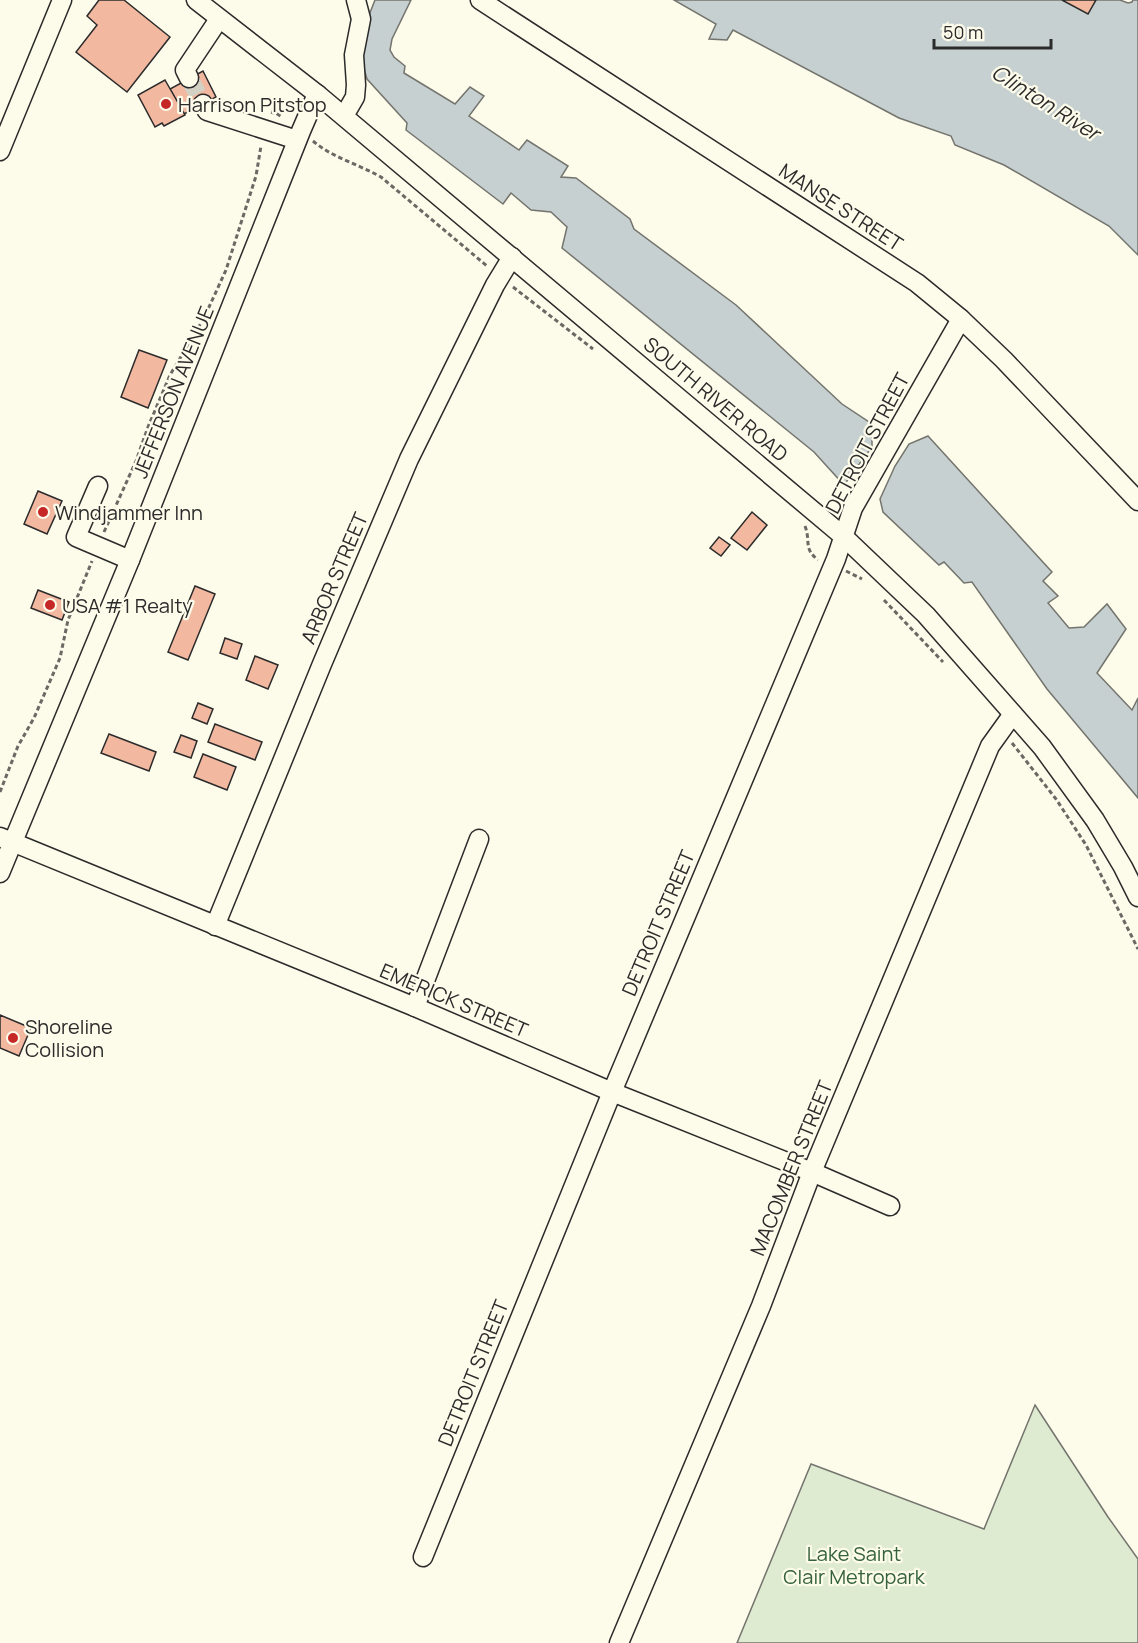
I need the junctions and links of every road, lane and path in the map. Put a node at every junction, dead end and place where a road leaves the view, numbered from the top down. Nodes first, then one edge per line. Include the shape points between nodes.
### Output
1 (62, 0) edge
2 (196, 0) edge
3 (356, 0) edge
4 (480, 0) edge
5 (219, 19) junction
6 (189, 78) dead end
7 (317, 94) junction
8 (203, 104) tunnel mouth
9 (273, 111) dead end
10 (344, 116) junction
11 (299, 135) junction
12 (262, 144) dead end
13 (0, 151) edge
14 (512, 256) junction
15 (500, 276) junction
16 (961, 319) junction
17 (598, 354) dead end
18 (98, 486) dead end
19 (1138, 501) edge
20 (798, 518) dead end
21 (843, 536) junction
22 (98, 547) junction
23 (130, 560) junction
24 (833, 566) junction
25 (866, 582) dead end
26 (882, 598) dead end
27 (946, 665) dead end
28 (1013, 714) junction
29 (1002, 729) junction
30 (0, 792) edge
31 (479, 839) dead end
32 (6, 840) edge
33 (0, 873) edge
34 (1138, 897) edge
35 (215, 926) junction
36 (1138, 949) edge
37 (415, 1007) junction
38 (612, 1092) junction
39 (812, 1172) junction
40 (890, 1206) dead end
41 (423, 1557) dead end
42 (620, 1643) edge

1 - 13 street
2 - 5 street, SOUTH RIVER ROAD
3 - 10 street via 361,19 354,55 355,96
4 - 16 street, MANSE STREET via 917,283
5 - 6 street via 185,70
5 - 7 street, SOUTH RIVER ROAD
7 - 10 street, SOUTH RIVER ROAD
7 - 11 street, JEFFERSON AVENUE
8 - 11 street via 207,111
9 - 11 path
10 - 14 street, SOUTH RIVER ROAD
11 - 15 path via 381,177
11 - 23 street, JEFFERSON AVENUE
12 - 22 path via 256,176 226,270 204,318 170,375
14 - 15 street, ARBOR STREET
14 - 21 street, SOUTH RIVER ROAD via 664,395
15 - 17 path
15 - 35 street, ARBOR STREET via 409,459
16 - 19 street, MANSE STREET
16 - 21 street, DETROIT STREET via 853,508
18 - 22 street via 76,537
20 - 24 path via 806,527 810,553
21 - 24 street, DETROIT STREET
21 - 28 street, SOUTH RIVER ROAD via 926,615
22 - 23 street
22 - 30 path via 68,620 60,658
23 - 32 street, JEFFERSON AVENUE
24 - 25 path
24 - 38 street, DETROIT STREET
26 - 27 path
28 - 29 street, MACOMBER STREET
28 - 34 street, SOUTH RIVER ROAD via 1095,820
29 - 36 path via 1086,845
29 - 39 street, MACOMBER STREET via 985,757
31 - 37 street
32 - 33 street, JEFFERSON AVENUE
32 - 35 street, EMERICK STREET
35 - 37 street, EMERICK STREET
37 - 38 street, EMERICK STREET
38 - 39 street, EMERICK STREET
38 - 41 street, DETROIT STREET
39 - 40 street, EMERICK STREET
39 - 42 street, MACOMBER STREET via 761,1306

